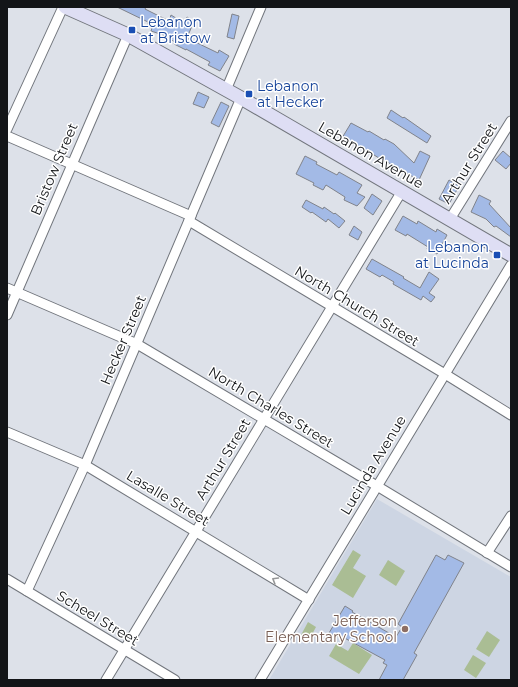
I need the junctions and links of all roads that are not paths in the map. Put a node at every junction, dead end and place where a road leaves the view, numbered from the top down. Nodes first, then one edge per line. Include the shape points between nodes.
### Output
1 (64, 7) edge
2 (261, 7) edge
3 (128, 35) junction
4 (226, 90) junction
5 (241, 98) junction
6 (511, 121) edge
7 (7, 129) edge
8 (7, 136) edge
9 (72, 164) junction
10 (402, 192) junction
11 (190, 219) junction
12 (450, 219) junction
13 (511, 255) edge
14 (511, 265) edge
15 (7, 288) edge
16 (16, 292) junction
17 (332, 307) junction
18 (7, 315) edge
19 (137, 344) junction
20 (445, 374) junction
21 (511, 415) edge
22 (264, 420) junction
23 (7, 432) edge
24 (85, 465) junction
25 (377, 486) junction
26 (511, 516) edge
27 (196, 531) junction
28 (486, 553) junction
29 (511, 567) edge
30 (7, 579) edge
31 (27, 591) junction
32 (309, 600) junction
33 (124, 650) junction
34 (106, 680) edge
35 (175, 680) edge
36 (260, 680) edge

1 - 3 main road, Lebanon Avenue
1 - 7 street
2 - 4 street
3 - 4 main road, Lebanon Avenue
3 - 9 street, Bristow Street
4 - 5 main road, Lebanon Avenue
5 - 10 main road, Lebanon Avenue
5 - 11 street, Hecker Street
6 - 12 street, Arthur Street
8 - 9 street, North Church Street
9 - 11 street, North Church Street
9 - 16 street, Bristow Street
10 - 12 main road, Lebanon Avenue
10 - 17 street, Arthur Street
11 - 17 street, North Church Street
11 - 19 street, Hecker Street
12 - 13 main road, Lebanon Avenue
14 - 20 street, Lucinda Avenue
15 - 16 street, North Charles Street
16 - 18 street, Bristow Street
16 - 19 street, North Charles Street
17 - 20 street, North Church Street
17 - 22 street, Arthur Street
19 - 22 street, North Charles Street
19 - 24 street, Hecker Street
20 - 21 street, North Church Street
20 - 25 street, Lucinda Avenue
22 - 25 street, North Charles Street
22 - 27 street, Arthur Street
23 - 24 street, Lasalle Street
24 - 27 street, Lasalle Street
24 - 31 street, Hecker Street
25 - 28 street, North Charles Street
25 - 32 street, Lucinda Avenue
26 - 28 street
32 -> 27 street, Lasalle Street
27 - 33 street, Arthur Street
28 - 29 street, North Charles Street
30 - 31 street, Scheel Street
31 - 33 street, Scheel Street
32 - 36 street, Lucinda Avenue
33 - 34 street, Arthur Street
33 - 35 street, Scheel Street

